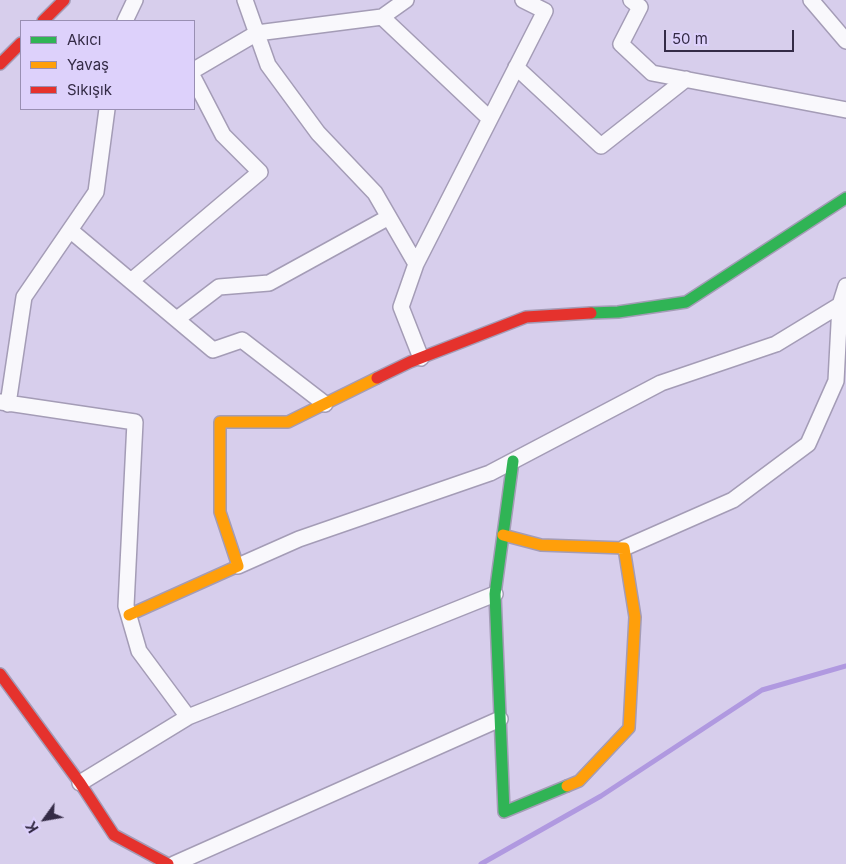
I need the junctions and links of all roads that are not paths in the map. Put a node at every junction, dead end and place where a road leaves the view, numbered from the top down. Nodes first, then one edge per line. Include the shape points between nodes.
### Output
1 (64, 0) edge
2 (135, 0) edge
3 (246, 0) edge
4 (406, 0) edge
5 (523, 0) edge
6 (631, 0) edge
7 (811, 0) edge
8 (382, 18) junction
9 (44, 20) edge
10 (125, 20) edge
11 (257, 33) junction
12 (846, 42) edge
13 (20, 44) edge
14 (0, 64) edge
15 (516, 67) junction
16 (195, 69) edge
17 (686, 79) junction
18 (195, 81) edge
19 (107, 110) edge
20 (846, 110) edge
21 (490, 119) junction
22 (846, 198) edge
23 (389, 217) junction
24 (70, 230) junction
25 (416, 264) junction
26 (131, 281) junction
27 (846, 286) edge
28 (840, 305) junction
29 (177, 319) junction
30 (421, 358) junction
31 (4, 403) edge
32 (326, 404) junction
33 (513, 461) junction
34 (503, 536) junction
35 (624, 548) junction
36 (238, 566) junction
37 (495, 594) junction
38 (129, 615) junction
39 (0, 674) edge
40 (188, 718) junction
41 (500, 719) junction
42 (80, 783) junction
43 (168, 864) edge
44 (174, 864) edge

1 - 9 street
2 - 10 street
3 - 11 street
4 - 8 street
5 - 15 street via 545,11
6 - 17 street via 640,7 621,44 652,74
7 - 12 street
8 - 11 street
8 - 21 street
11 - 16 street
11 - 23 street via 268,64 318,133 375,193
13 - 14 street
15 - 17 street via 601,146
15 - 21 street
17 - 20 street
18 - 26 street via 223,135 260,172
19 - 24 street via 96,192
21 - 25 street
22 - 30 street via 686,302 618,312 526,317
23 - 25 street
23 - 29 street via 269,283 220,287
24 - 26 street
24 - 31 street via 24,297
25 - 30 street via 401,307
26 - 29 street
27 - 28 street
28 - 33 street via 776,344 661,383
28 - 35 street via 836,381 808,444 733,500
29 - 32 street via 213,350 242,340
30 - 32 street
31 - 38 street via 135,422 126,606
32 - 36 street via 288,422 220,422 220,512
33 - 34 street
33 - 36 street via 490,473 299,539
34 - 35 street via 541,545
34 - 37 street
35 - 41 street via 635,618 629,728 579,781 504,812
36 - 38 street
37 - 40 street
37 - 41 street
38 - 40 street via 139,651
39 - 42 street
40 - 42 street
41 - 44 street
42 - 43 street via 114,835

